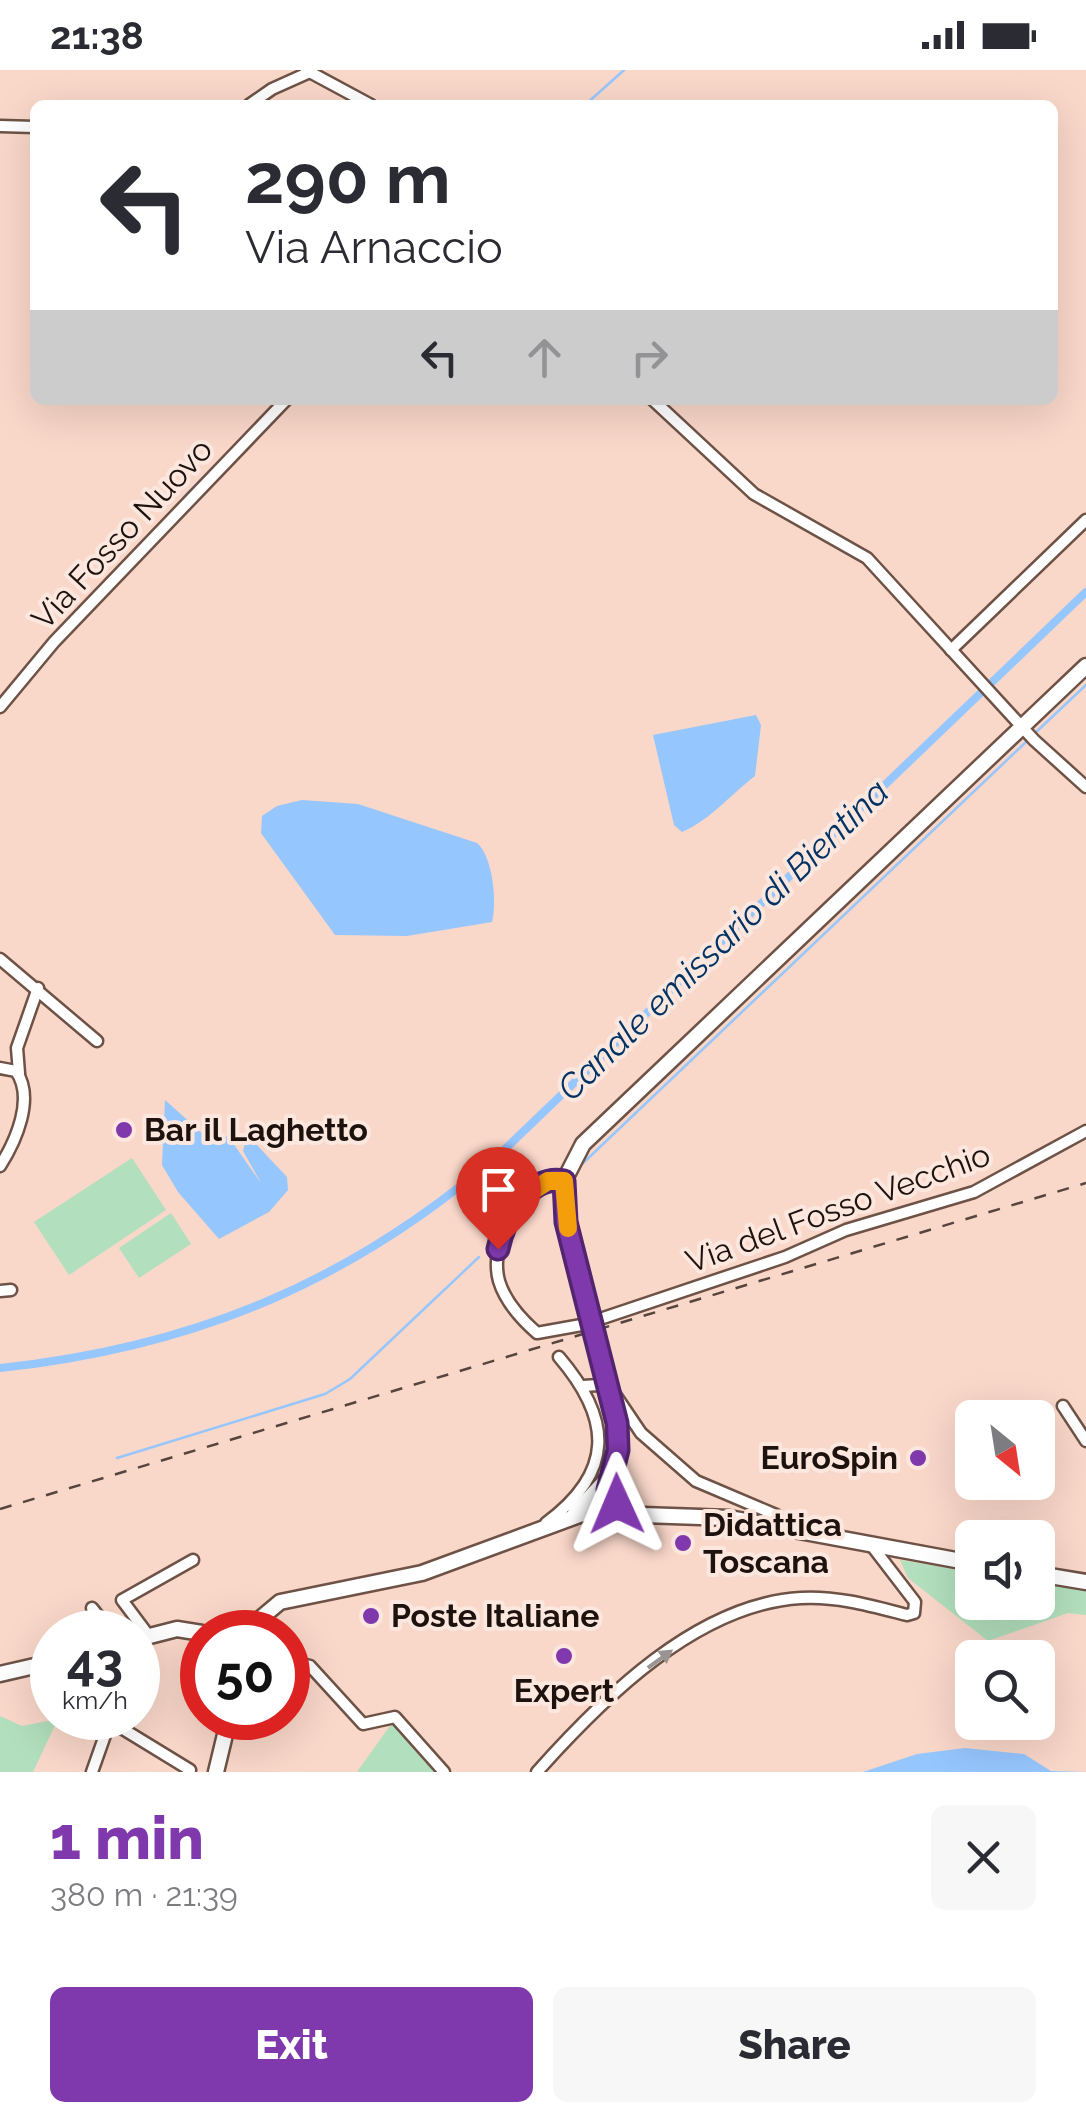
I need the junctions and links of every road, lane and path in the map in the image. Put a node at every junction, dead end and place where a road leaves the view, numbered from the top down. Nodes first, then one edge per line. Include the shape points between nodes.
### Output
1 (308, 71) edge
2 (256, 100) edge
3 (363, 100) edge
4 (0, 126) edge
5 (30, 127) edge
6 (281, 405) edge
7 (658, 405) edge
8 (1086, 520) edge
9 (951, 650) junction
10 (1086, 666) edge
11 (0, 708) edge
12 (1029, 733) junction
13 (1086, 787) edge
14 (0, 960) edge
15 (38, 988) junction
16 (96, 1041) dead end
17 (18, 1048) junction
18 (2, 1067) edge
19 (20, 1076) junction
20 (1086, 1131) edge
21 (0, 1166) edge
22 (564, 1181) junction
23 (600, 1319) dead end
24 (587, 1324) dead end
25 (558, 1357) dead end
26 (599, 1385) dead end
27 (583, 1386) junction
28 (614, 1394) dead end
29 (1063, 1406) dead end
30 (1086, 1440) edge
31 (607, 1483) junction
32 (598, 1512) junction
33 (625, 1512) junction
34 (570, 1516) junction
35 (541, 1526) junction
36 (784, 1529) junction
37 (872, 1546) junction
38 (193, 1560) dead end
39 (955, 1560) edge
40 (1055, 1577) edge
41 (1086, 1582) edge
42 (128, 1610) edge
43 (273, 1610) edge
44 (310, 1666) edge
45 (30, 1667) edge
46 (0, 1674) edge
47 (101, 1740) edge
48 (141, 1740) edge
49 (223, 1740) edge
50 (190, 1770) edge
51 (92, 1772) edge
52 (216, 1772) edge
53 (444, 1772) edge
54 (537, 1772) edge

1 - 2 street
1 - 3 street
4 - 5 street
6 - 11 street, Via Fosso Nuovo via 54,642
7 - 9 street via 754,494 867,558
8 - 9 street
9 - 12 street
10 - 12 main road
12 - 13 street
12 - 22 main road via 592,1135
14 - 15 street
15 - 16 street
15 - 17 street
17 - 18 street
17 - 19 street
18 - 19 street
19 - 21 street via 21,1116
20 - 23 street, Via del Fosso Vecchio via 974,1192 846,1230
22 - 24 street via 548,1181 529,1193 506,1220 500,1283 532,1329 543,1334
22 - 31 main road, bridge via 564,1212 617,1423 618,1450
25 - 27 street
26 - 27 street
27 - 35 street via 598,1427 595,1467 578,1496
28 - 36 street via 641,1433 696,1481 776,1515
29 - 30 street
31 - 32 main road
31 - 33 main road
31 - 34 main road
32 - 33 main road
32 - 34 main road
33 - 36 main road via 729,1518
34 - 35 main road
35 - 43 main road via 435,1569 291,1600
36 - 37 main road
37 - 39 main road
54 -> 37 street via 641,1673 744,1609 824,1599 907,1615 915,1611
38 - 42 street via 122,1600
40 - 41 main road
44 - 53 street via 364,1724 395,1717
45 - 46 main road
47 - 51 street
48 - 50 street
49 - 52 main road

